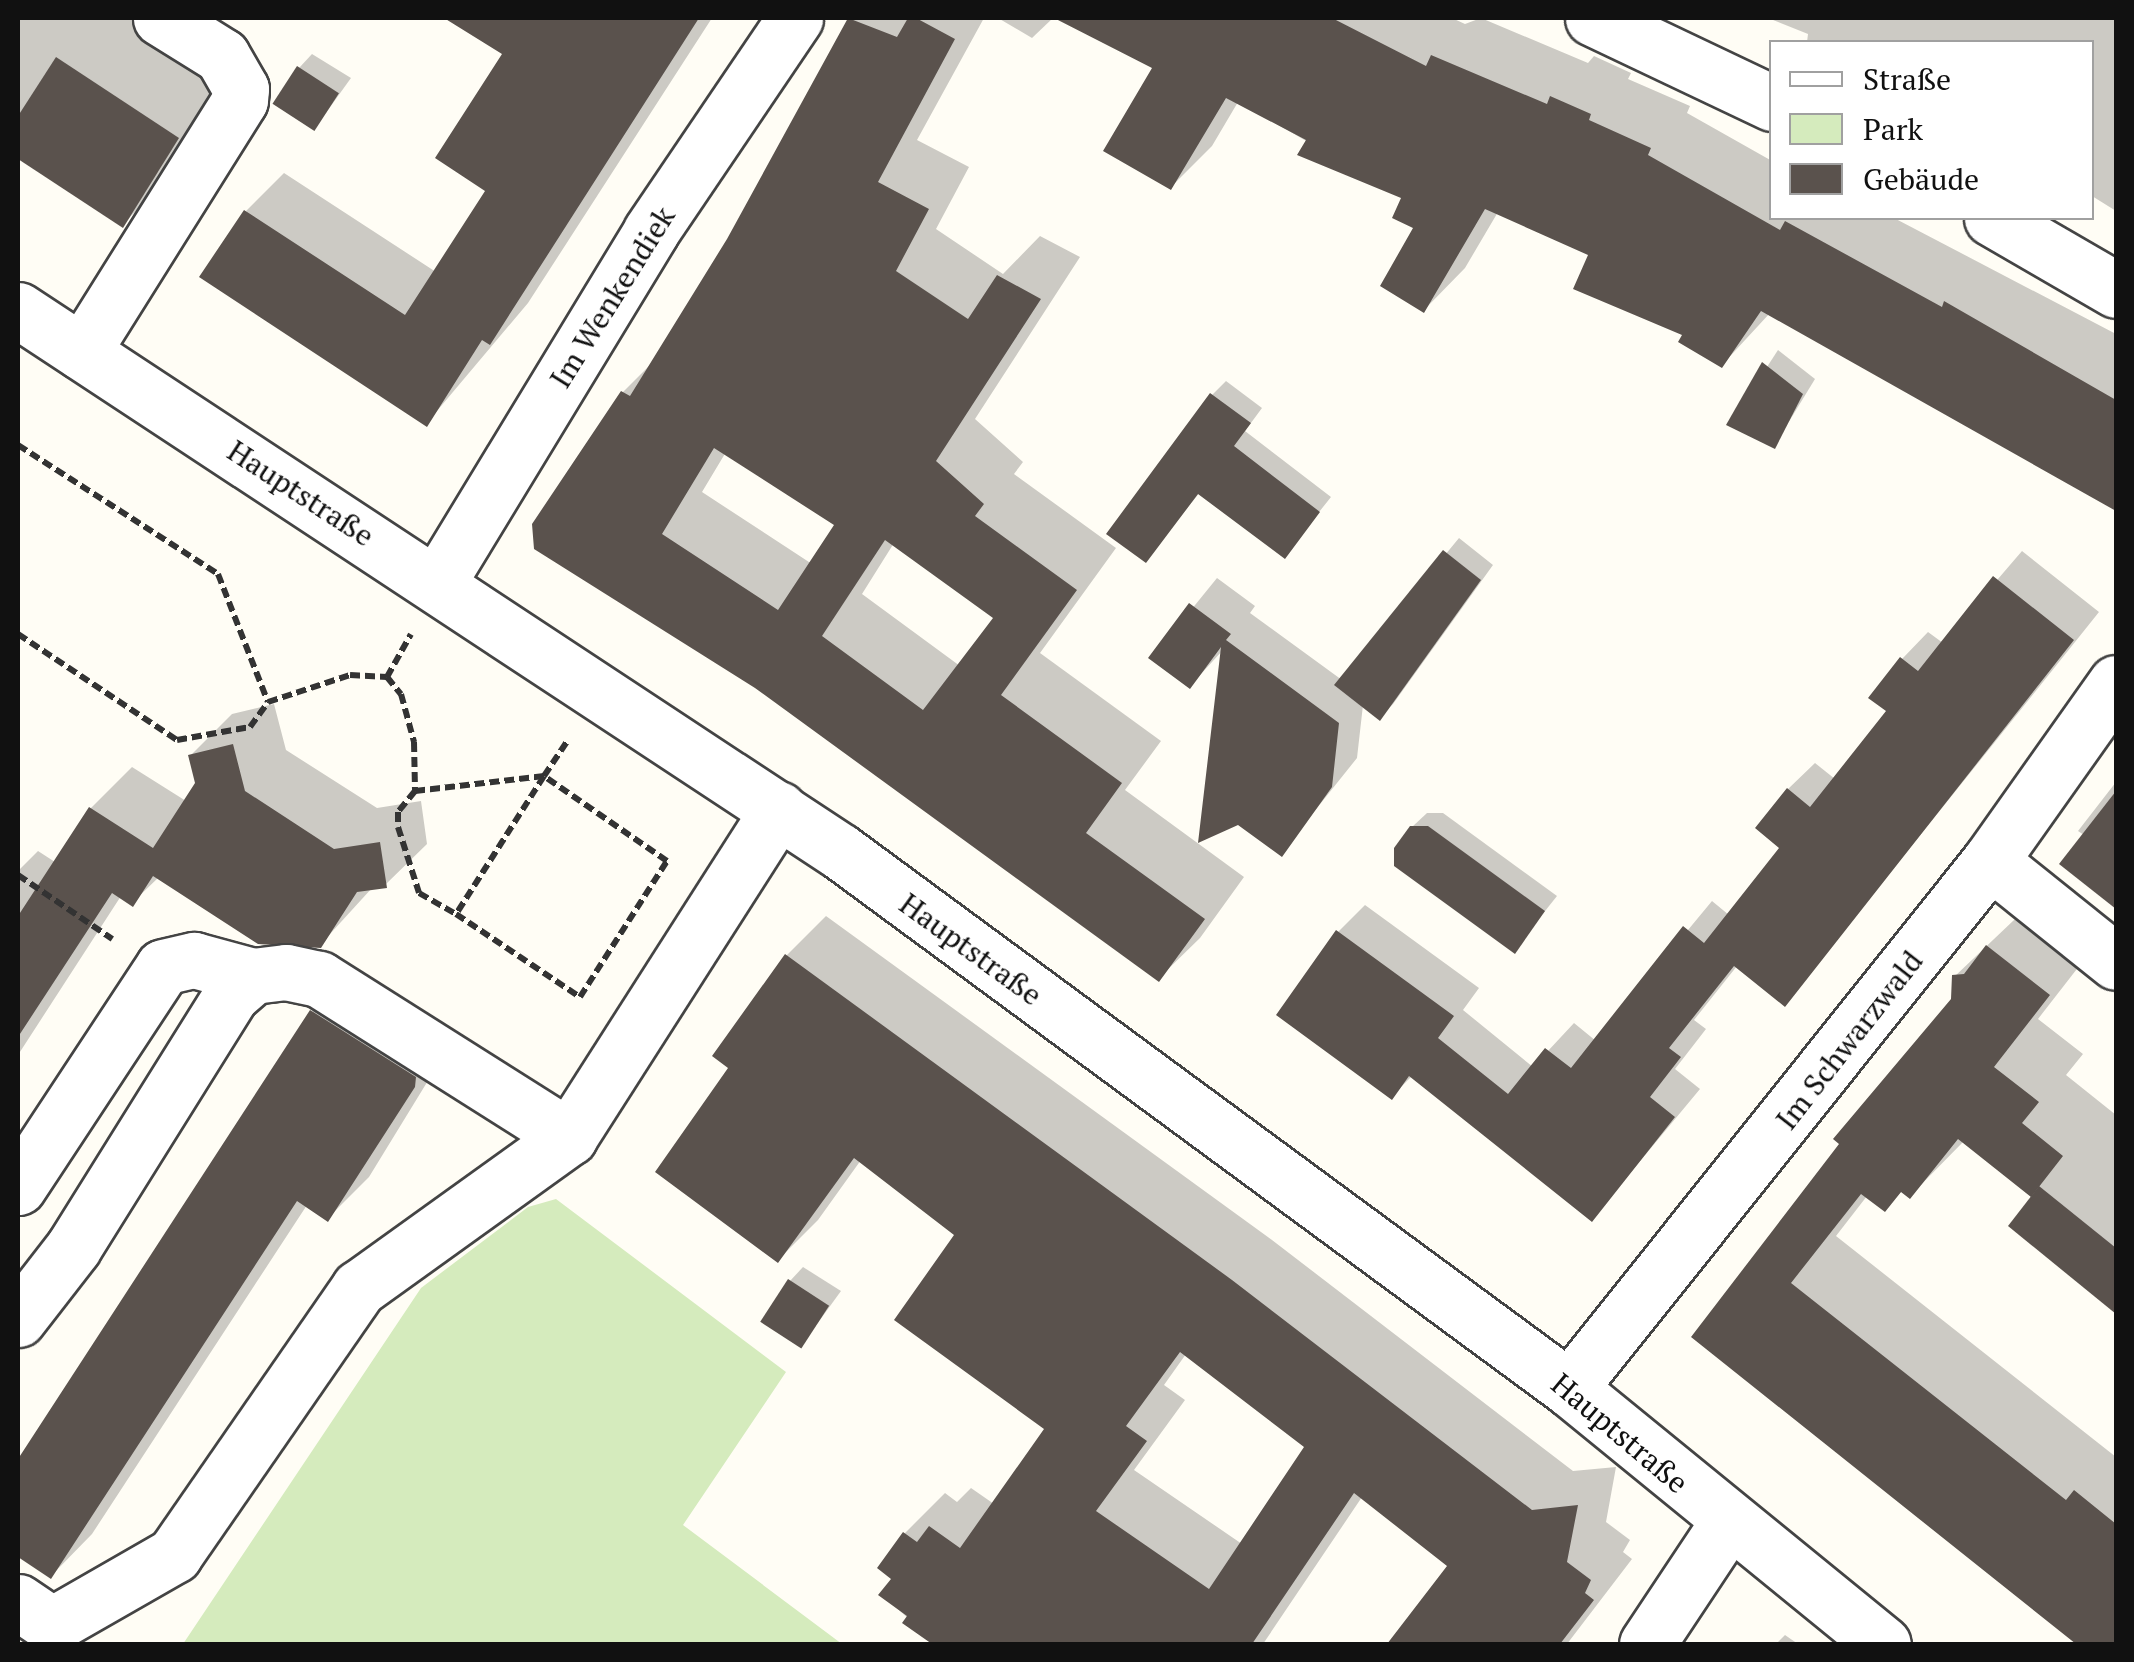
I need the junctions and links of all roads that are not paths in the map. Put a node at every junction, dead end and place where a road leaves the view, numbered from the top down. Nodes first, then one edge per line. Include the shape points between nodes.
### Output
1 (161, 18) edge
2 (795, 18) edge
3 (1592, 18) edge
4 (1769, 102) edge
5 (1995, 220) edge
6 (2116, 290) edge
7 (18, 310) edge
8 (82, 352) junction
9 (438, 582) junction
10 (2116, 683) edge
11 (779, 808) junction
12 (1990, 862) junction
13 (2116, 962) edge
14 (253, 976) junction
15 (569, 1137) junction
16 (18, 1188) edge
17 (18, 1319) edge
18 (1568, 1388) junction
19 (1728, 1522) junction
20 (18, 1602) edge
21 (1647, 1644) edge
22 (1883, 1644) edge

1 - 8 street via 222,56 240,100
2 - 9 street, Im Wenkendiek via 651,231
3 - 4 street
5 - 6 street
7 - 8 street, Hauptstraße
8 - 9 street, Hauptstraße
9 - 11 street, Hauptstraße
10 - 12 street, Im Schwarzwald
11 - 15 street
11 - 18 street, Hauptstraße
12 - 13 street
12 - 18 street, Im Schwarzwald
14 - 15 street via 286,972 318,979
14 - 16 street via 194,960 159,972
14 - 17 street via 231,996 74,1248
15 - 20 street via 360,1288 174,1555 52,1625
18 - 19 street, Hauptstraße
19 - 21 street
19 - 22 street, Hauptstraße

